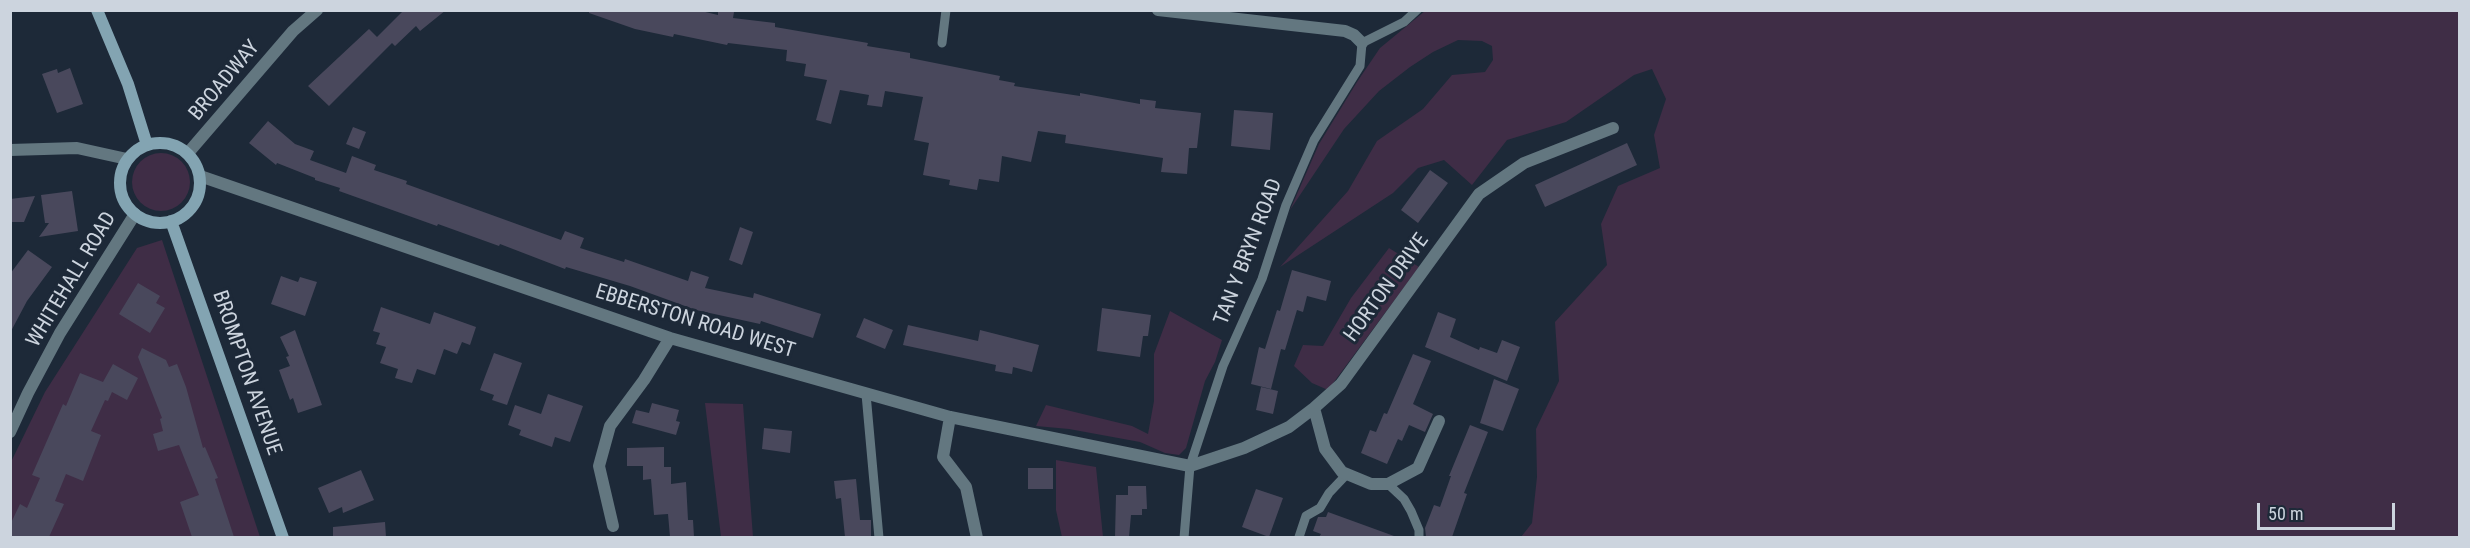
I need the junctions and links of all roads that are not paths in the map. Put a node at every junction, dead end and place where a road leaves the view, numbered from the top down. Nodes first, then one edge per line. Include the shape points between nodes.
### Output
1 (97, 10) edge
2 (317, 10) edge
3 (946, 10) edge
4 (1158, 10) edge
5 (1418, 10) edge
6 (942, 43) dead end
7 (1362, 43) junction
8 (1613, 129) dead end
9 (147, 145) junction
10 (10, 150) edge
11 (188, 153) junction
12 (127, 159) junction
13 (200, 176) junction
14 (135, 214) junction
15 (171, 221) junction
16 (670, 338) junction
17 (866, 394) junction
18 (1314, 408) junction
19 (950, 417) junction
20 (1439, 421) dead end
21 (10, 432) edge
22 (1190, 466) junction
23 (1347, 474) junction
24 (1388, 484) junction
25 (613, 526) dead end
26 (283, 537) edge
27 (879, 537) edge
28 (977, 537) edge
29 (1184, 537) edge
30 (1299, 537) edge
31 (1419, 537) edge

1 - 9 main road via 128,84
2 - 11 street, BROADWAY via 293,31
3 - 6 lane
4 - 7 street via 1345,31
5 - 7 lane via 1404,22
7 - 22 lane, TAN Y BRYN ROAD via 1360,66 1314,140 1286,205 1262,279 1223,366
8 - 18 street, HORTON DRIVE via 1524,163 1479,194 1341,384
9 - 11 main road via 171,144
9 - 12 main road
10 - 12 street via 77,148
11 - 13 main road
12 - 14 main road via 120,187
13 - 15 main road via 200,190 193,207
13 - 16 street, EBBERSTON ROAD WEST
14 - 15 main road via 152,222
14 - 21 street, WHITEHALL ROAD via 60,333
15 - 26 main road, BROMPTON AVENUE
16 - 17 street, EBBERSTON ROAD WEST
16 - 25 street via 610,426 599,466
17 - 19 street, EBBERSTON ROAD WEST
17 - 27 lane
18 - 22 street, HORTON DRIVE via 1289,427 1253,444
18 - 23 street via 1325,449
19 - 22 street, EBBERSTON ROAD WEST
19 - 28 street via 943,457 966,487
20 - 24 street via 1419,468
22 - 29 lane, TAN Y BRYN ROAD
23 - 24 street via 1371,484
23 - 30 lane via 1320,508 1306,516
24 - 31 lane via 1407,505

